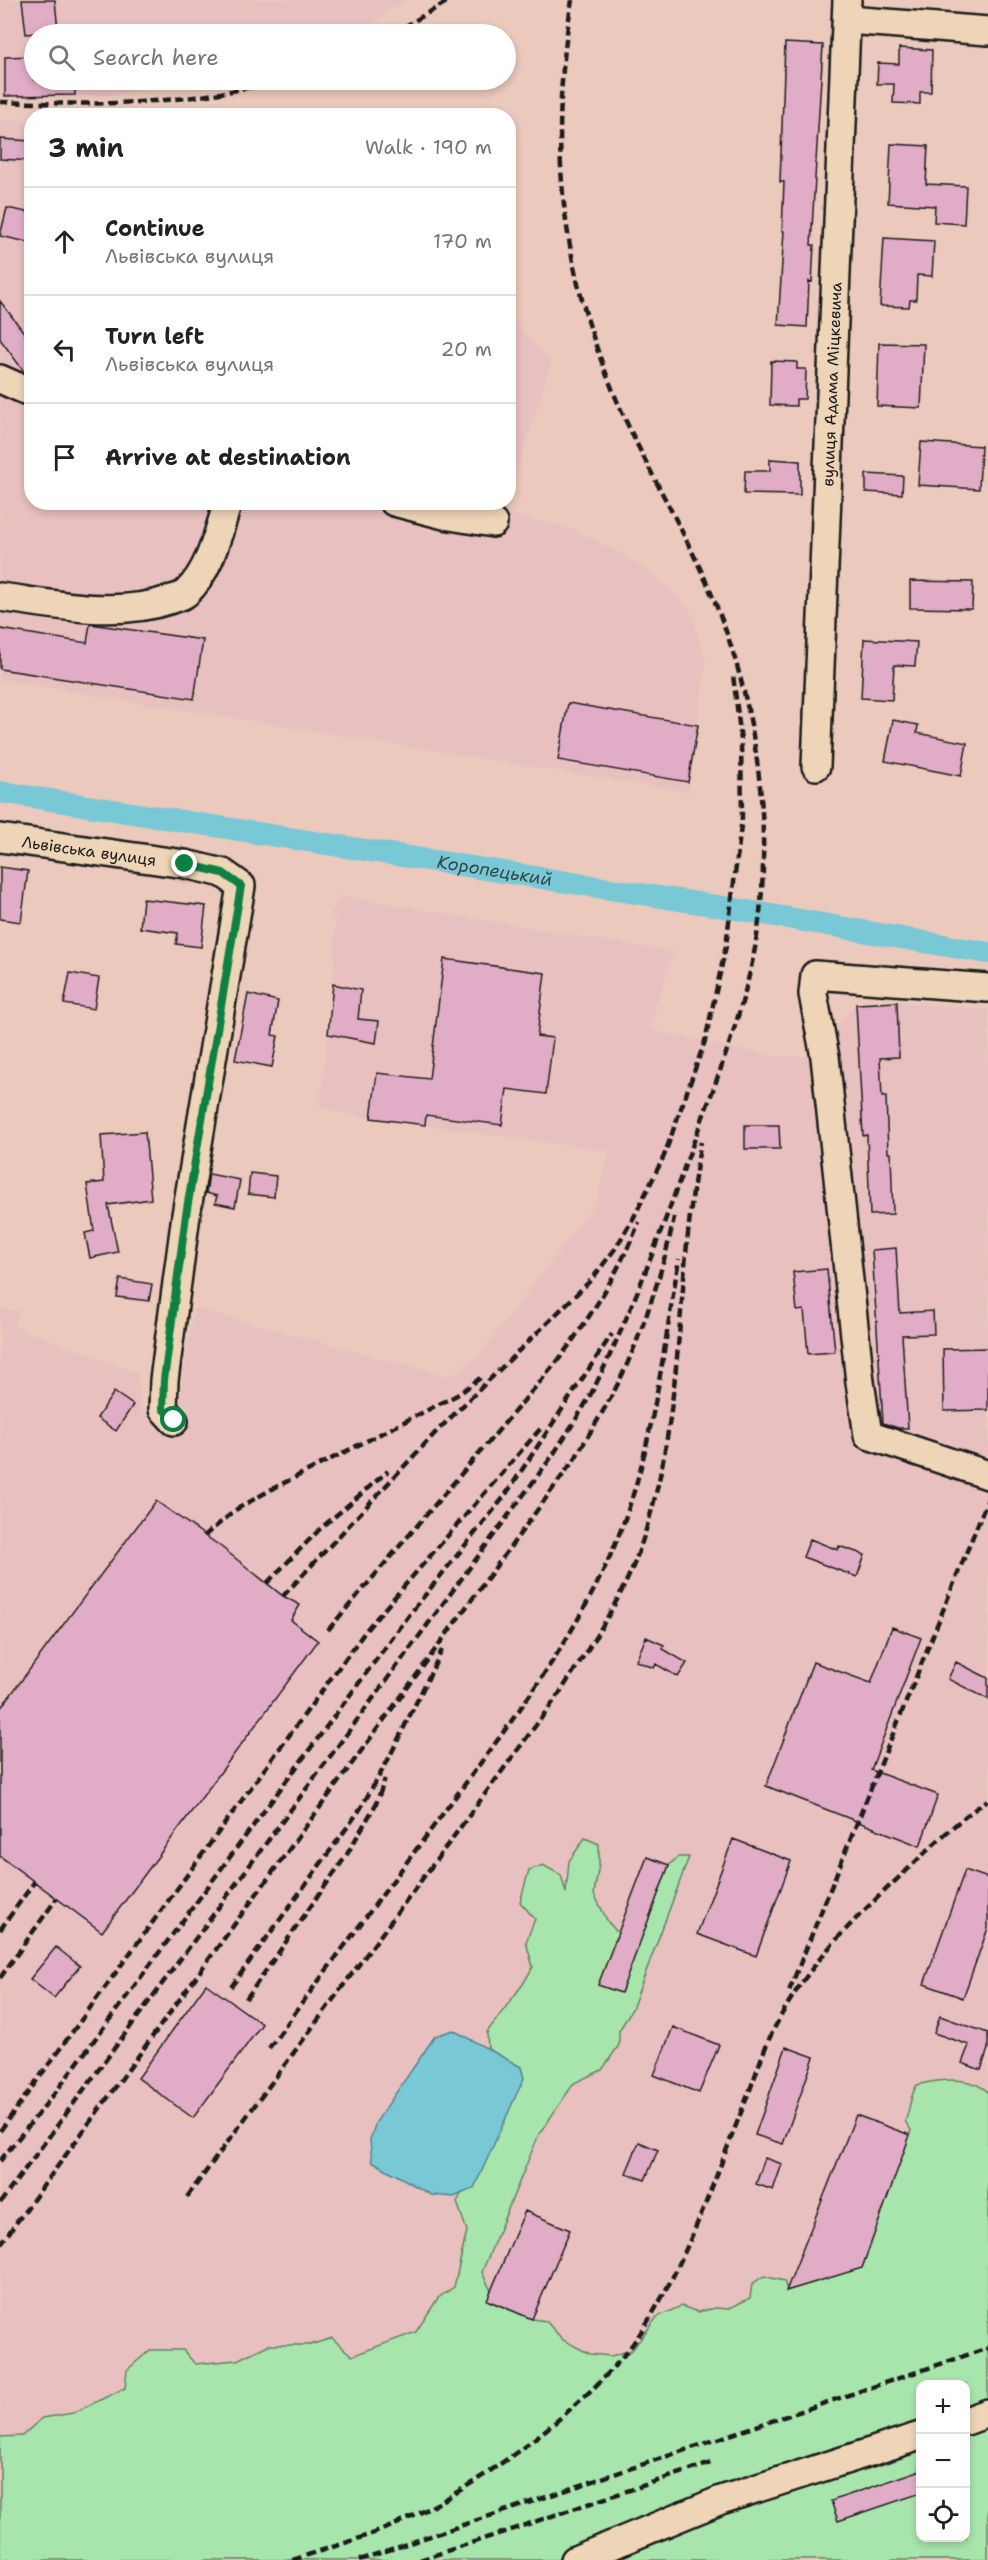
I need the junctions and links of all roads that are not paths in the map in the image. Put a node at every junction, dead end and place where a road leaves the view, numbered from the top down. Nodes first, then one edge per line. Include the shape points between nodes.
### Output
1 (847, 10) edge
2 (988, 31) edge
3 (225, 510) edge
4 (425, 510) edge
5 (493, 523) dead end
6 (0, 597) edge
7 (816, 766) dead end
8 (0, 838) edge
9 (988, 988) edge
10 (174, 1420) dead end
11 (988, 1475) edge
12 (988, 2413) edge
13 (970, 2420) edge
14 (916, 2438) edge
15 (575, 2560) edge

1 - 2 street
1 - 7 street, вулиця Адама Міцкевича
3 - 6 street via 202,574 184,595 159,604 120,609
4 - 5 street
8 - 10 street, Львівська вулиця via 185,864 223,873 241,886 186,1215 164,1380 163,1409
9 - 11 street via 815,975 813,994 825,1057 868,1435
12 - 13 street
14 - 15 street via 721,2500

